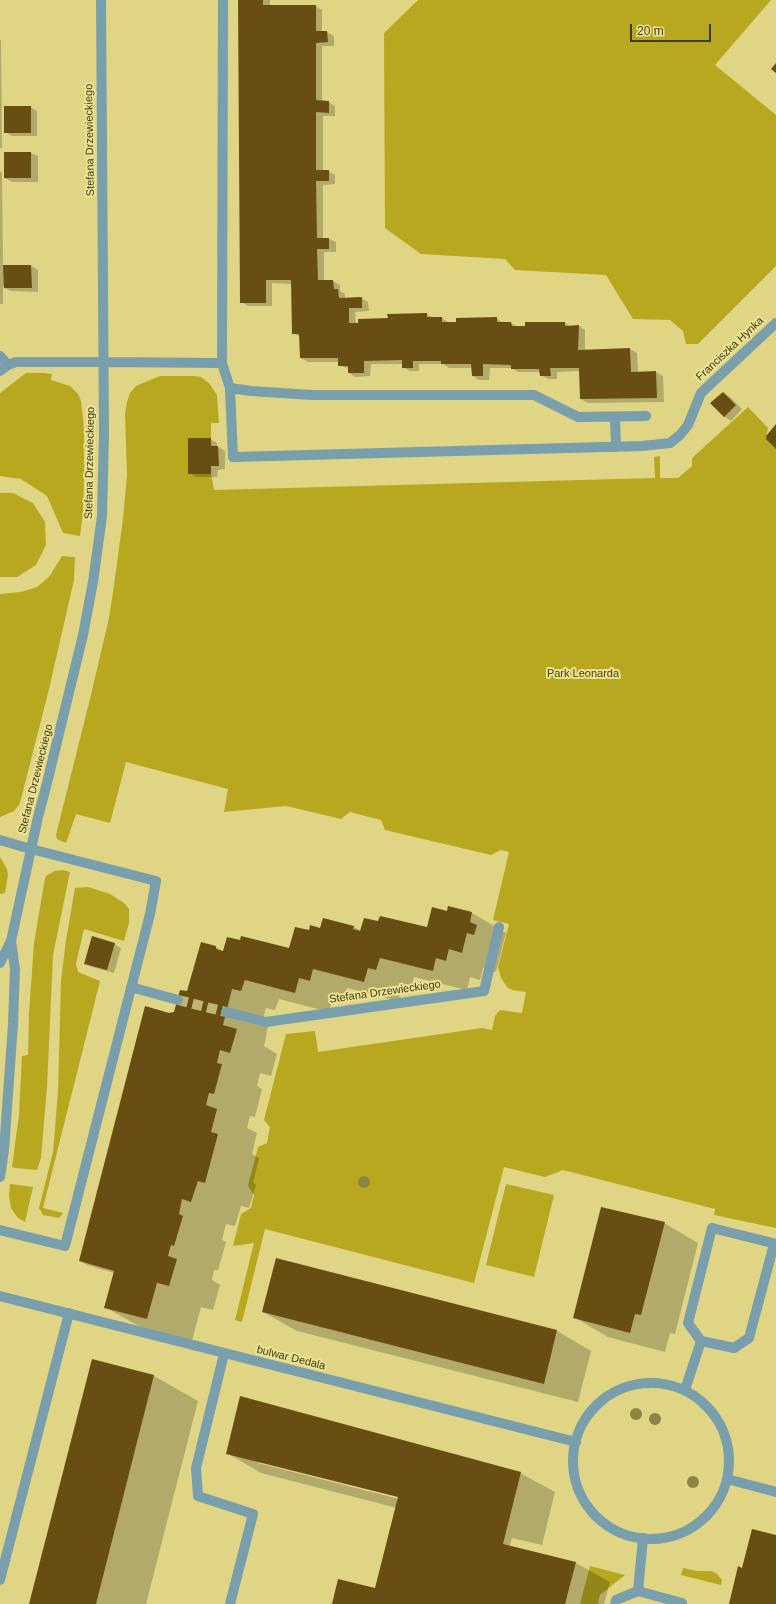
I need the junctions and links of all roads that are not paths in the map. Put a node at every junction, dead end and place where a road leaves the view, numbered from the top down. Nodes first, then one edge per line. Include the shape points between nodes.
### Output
1 (101, 0) edge
2 (223, 0) edge
3 (776, 323) edge
4 (0, 356) edge
5 (104, 362) junction
6 (222, 363) junction
7 (4, 368) edge
8 (230, 388) junction
9 (646, 416) dead end
10 (615, 418) junction
11 (616, 447) junction
12 (0, 840) edge
13 (31, 849) junction
14 (499, 927) dead end
15 (11, 941) junction
16 (0, 963) edge
17 (131, 987) junction
18 (178, 1000) tunnel mouth
19 (226, 1012) tunnel mouth
20 (0, 1177) edge
21 (0, 1230) edge
22 (775, 1244) edge
23 (0, 1296) edge
24 (69, 1313) junction
25 (701, 1341) junction
26 (224, 1354) junction
27 (685, 1390) junction
28 (576, 1442) junction
29 (728, 1479) junction
30 (776, 1492) edge
31 (643, 1538) junction
32 (0, 1580) edge
33 (638, 1591) junction
34 (230, 1604) edge
35 (614, 1604) edge
36 (682, 1604) edge

1 - 5 street, Stefana Drzewieckiego
2 - 6 street
3 - 11 street, Franciszka Hynka via 701,393 688,425 670,443
4 - 7 street
5 - 6 street
5 - 7 street via 16,362
5 - 13 street, Stefana Drzewieckiego via 102,516 93,582 83,635
6 - 8 street
8 - 10 street via 312,395 534,395 578,417
8 - 11 street via 232,457
9 - 10 street
10 - 11 street
12 - 13 street
13 - 15 street, Stefana Drzewieckiego
13 - 17 street via 156,881
14 - 19 street, Stefana Drzewieckiego via 484,991 266,1022
15 - 16 street, Stefana Drzewieckiego
15 - 20 street, Stefana Drzewieckiego via 14,969 13,1024
17 - 18 street
17 - 21 street via 65,1246
22 - 25 street via 749,1338 734,1348
22 - 25 street via 712,1228 688,1323
23 - 24 street, bulwar Dedala
24 - 26 street, bulwar Dedala
24 - 32 street
25 - 27 street
26 - 28 street, bulwar Dedala
26 - 34 street via 196,1468 198,1496 253,1514
27 - 28 street via 664,1383 640,1383 618,1390 599,1403 584,1421
27 - 29 street via 707,1406 722,1427 729,1453
28 - 31 street via 573,1464 578,1486 587,1506 603,1522 622,1533
29 - 30 street
29 - 31 street via 711,1512 692,1528 668,1537
31 - 33 street
33 - 35 street via 616,1600
33 - 36 street

